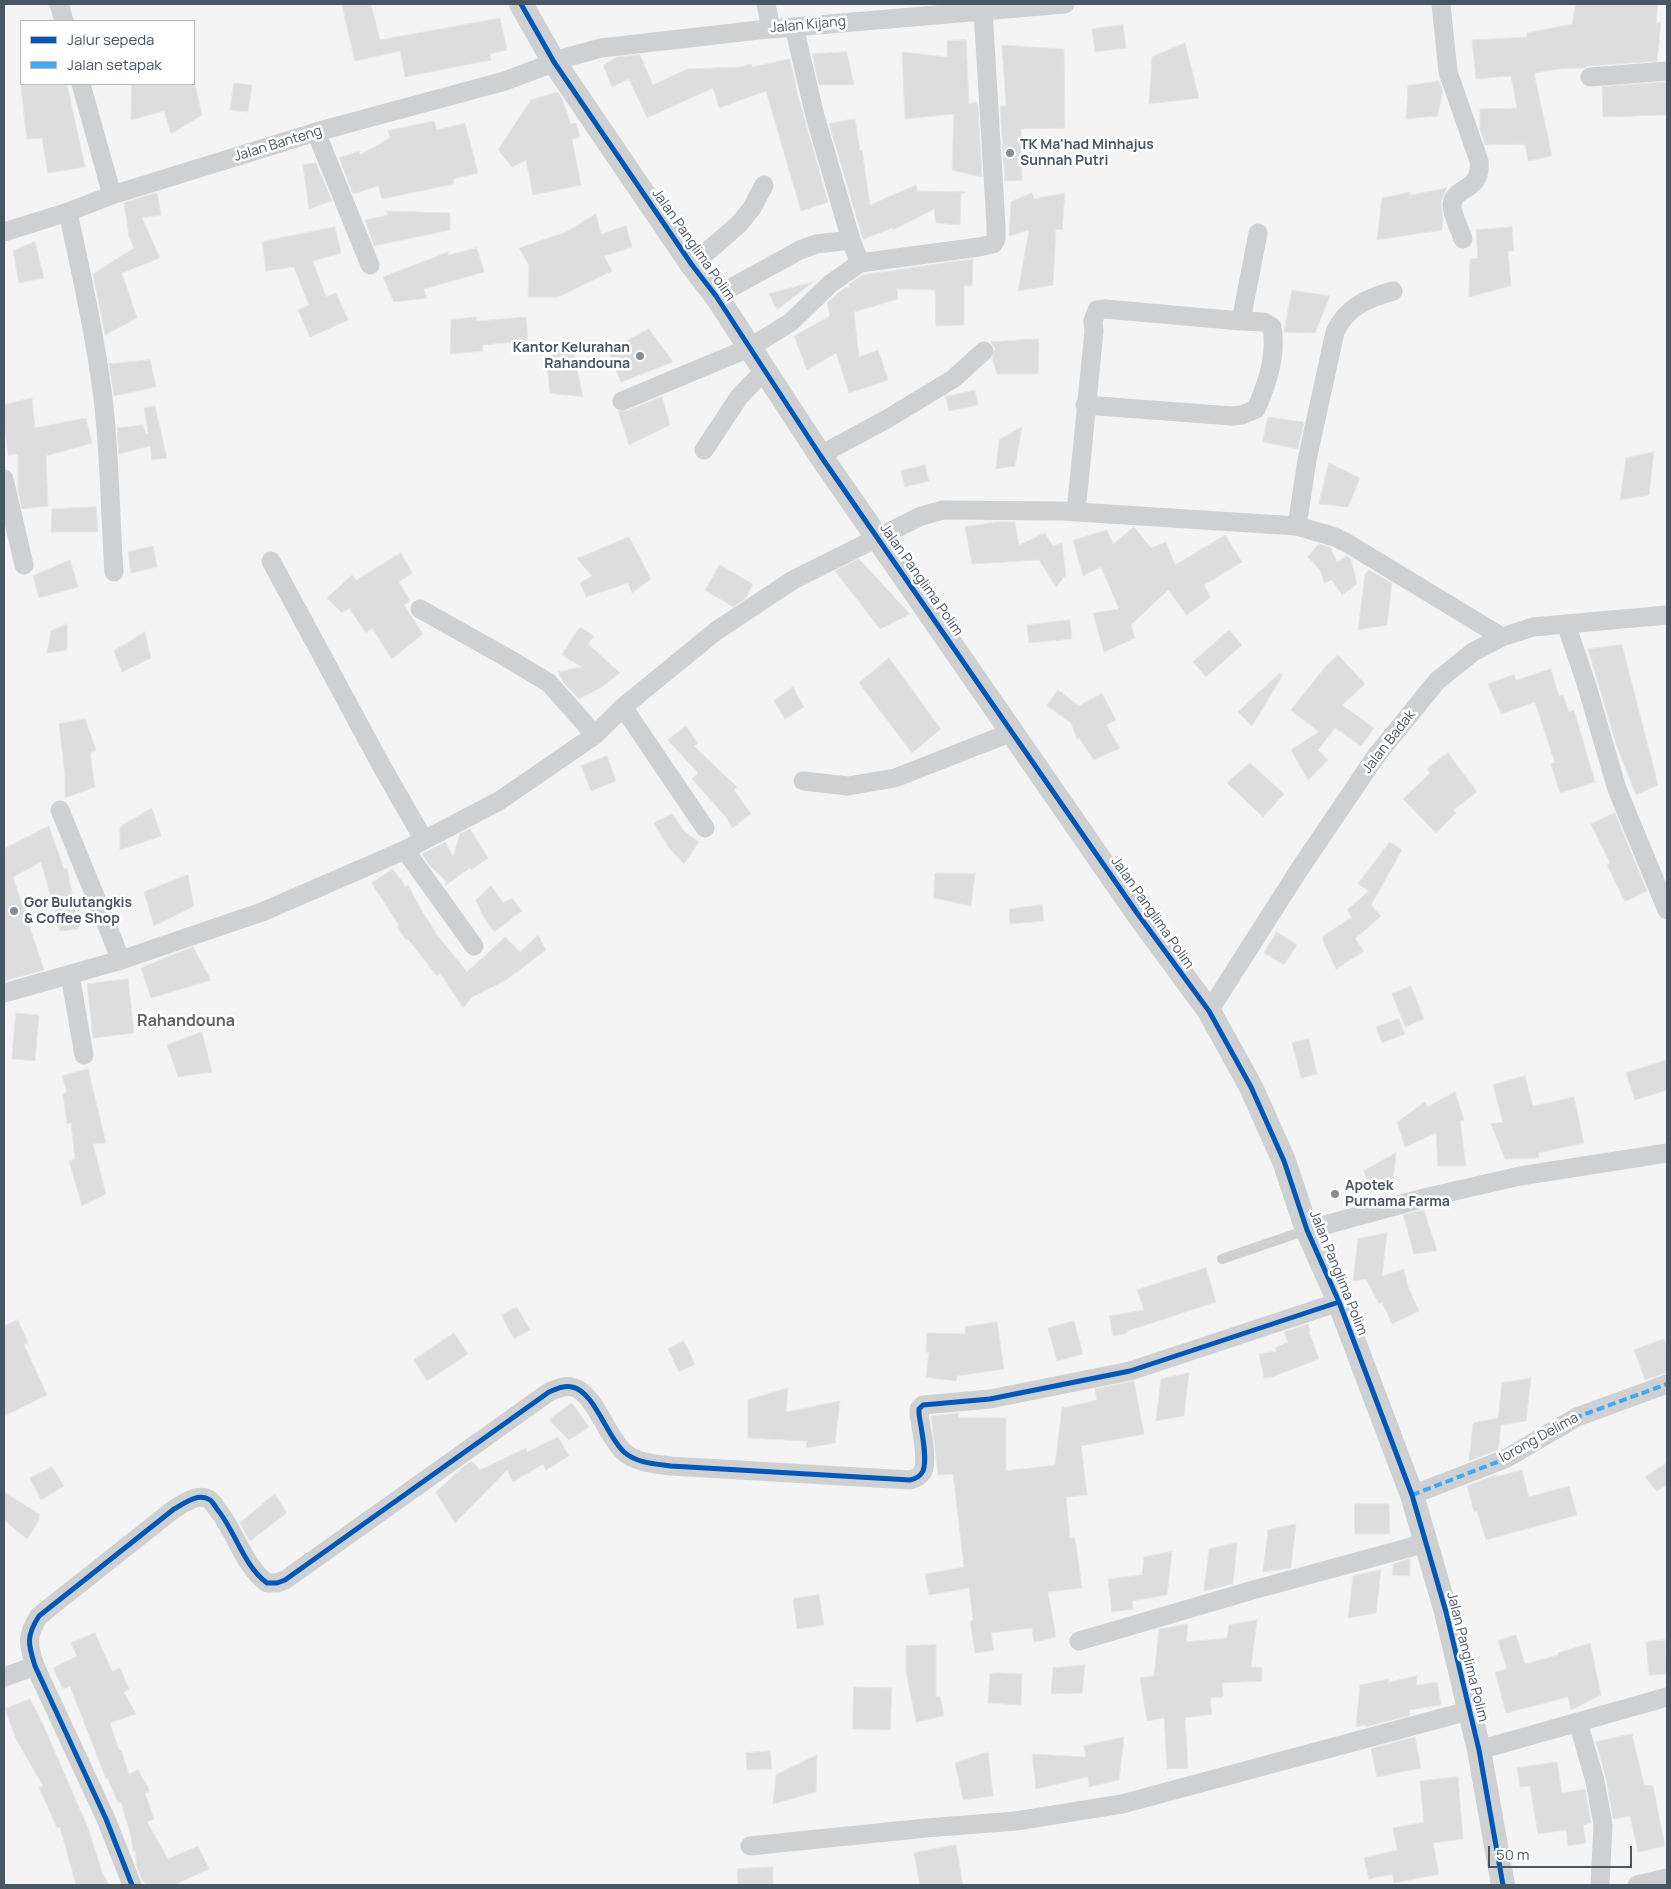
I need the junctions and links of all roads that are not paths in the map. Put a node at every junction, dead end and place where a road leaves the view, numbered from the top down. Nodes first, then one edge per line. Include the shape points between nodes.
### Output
1 (59, 4) edge
2 (521, 4) edge
3 (766, 4) edge
4 (1065, 4) edge
5 (1441, 4) edge
6 (983, 10) junction
7 (64, 20) edge
8 (794, 27) junction
9 (771, 29) junction
10 (554, 62) junction
11 (1667, 71) edge
12 (1590, 77) dead end
13 (82, 85) edge
14 (316, 132) junction
15 (764, 185) dead end
16 (112, 195) junction
17 (68, 212) junction
18 (4, 232) edge
19 (1258, 233) dead end
20 (1463, 239) dead end
21 (851, 240) junction
22 (860, 263) junction
23 (370, 265) dead end
24 (692, 265) junction
25 (1393, 291) dead end
26 (716, 296) junction
27 (1241, 321) junction
28 (749, 348) junction
29 (984, 351) dead end
30 (764, 371) junction
31 (622, 401) dead end
32 (1085, 405) junction
33 (704, 450) dead end
34 (820, 455) junction
35 (4, 479) edge
36 (1076, 512) junction
37 (1297, 526) junction
38 (878, 537) junction
39 (271, 561) dead end
40 (24, 566) dead end
41 (114, 572) dead end
42 (420, 609) dead end
43 (1667, 614) edge
44 (1566, 624) junction
45 (1502, 637) junction
46 (622, 707) junction
47 (1012, 732) junction
48 (595, 735) junction
49 (803, 781) dead end
50 (60, 810) dead end
51 (705, 828) dead end
52 (424, 840) junction
53 (405, 850) junction
54 (1667, 910) edge
55 (474, 946) dead end
56 (121, 960) junction
57 (70, 975) junction
58 (4, 993) edge
59 (1209, 1011) junction
60 (84, 1055) dead end
61 (1667, 1153) edge
62 (1307, 1230) junction
63 (1222, 1259) dead end
64 (1339, 1302) junction
65 (1667, 1384) edge
66 (1412, 1495) junction
67 (1426, 1543) junction
68 (1079, 1641) dead end
69 (35, 1666) junction
70 (4, 1677) edge
71 (1667, 1697) edge
72 (1468, 1711) junction
73 (1578, 1722) junction
74 (1479, 1750) junction
75 (750, 1846) dead end
76 (1667, 1878) edge
77 (132, 1885) edge
78 (1503, 1885) edge
79 (1600, 1885) edge
80 (1637, 1885) edge

1 - 7 street
2 - 10 street, Jalan Panglima Polim
3 - 9 street
4 - 6 street, Jalan Kijang
5 - 20 street via 1448,72 1480,171 1478,179 1453,201
6 - 8 street, Jalan Kijang
6 - 22 street via 996,239 988,246
8 - 9 street, Jalan Kijang
8 - 21 street via 815,116
9 - 10 street, Jalan Kijang via 601,48
10 - 14 street, Jalan Banteng via 505,81
10 - 24 street, Jalan Panglima Polim
11 - 12 street
13 - 16 street
14 - 16 street, Jalan Banteng
14 - 23 street
15 - 24 street via 739,224
16 - 17 street, Jalan Banteng
17 - 18 street, Jalan Banteng
17 - 41 street via 103,397
19 - 27 street
21 - 22 street
21 - 26 street via 816,244 800,250
22 - 28 street via 830,284 791,322
24 - 26 street, Jalan Panglima Polim
25 - 37 street via 1356,305 1341,319 1307,460
26 - 28 street, Jalan Panglima Polim
27 - 32 street via 1097,310 1093,321
27 - 32 street via 1264,322 1272,327 1274,338 1265,389 1256,409 1232,416
28 - 30 street, Jalan Panglima Polim
28 - 31 street
29 - 34 street via 945,384
30 - 33 street via 739,397
30 - 34 street, Jalan Panglima Polim
32 - 36 street
34 - 38 street, Jalan Panglima Polim
35 - 40 street
36 - 37 street
36 - 38 street via 943,510 921,516
37 - 45 street via 1347,543
38 - 46 street via 785,585 716,631
38 - 47 street, Jalan Panglima Polim
39 - 52 street
42 - 48 street via 549,683
43 - 44 street, Jalan Badak
44 - 45 street, Jalan Badak via 1533,628
44 - 54 street via 1617,789
45 - 59 street, Jalan Badak via 1473,652 1436,681 1376,756
46 - 48 street
46 - 51 street
47 - 49 street via 895,778 848,786
47 - 59 street, Jalan Panglima Polim
48 - 52 street via 500,801
50 - 56 street
52 - 53 street
53 - 55 street
53 - 56 street via 262,912
56 - 57 street
57 - 58 street
57 - 60 street
59 - 62 street, Jalan Panglima Polim via 1251,1087 1284,1161
61 - 62 street via 1520,1176
62 - 63 lane
62 - 64 street, Jalan Panglima Polim
64 - 66 street, Jalan Panglima Polim
64 - 69 street via 1130,1371 990,1399 923,1405 919,1414 924,1464 922,1473 910,1480 671,1466 642,1461 624,1452 586,1396 573,1387 562,1387 549,1392 285,1580 276,1583 267,1583 259,1577 210,1499 188,1500 39,1616 32,1627 28,1646
65 - 66 street, lorong Delima via 1576,1417 1505,1459
66 - 67 street, Jalan Panglima Polim
67 - 68 street
67 - 72 street, Jalan Panglima Polim via 1446,1612
69 - 70 street
69 - 77 street via 106,1819
71 - 73 street
72 - 74 street, Jalan Panglima Polim
72 - 75 street via 1122,1804 1016,1821
73 - 74 street
73 - 79 street via 1603,1825
74 - 78 street, Jalan Panglima Polim
76 - 80 street

